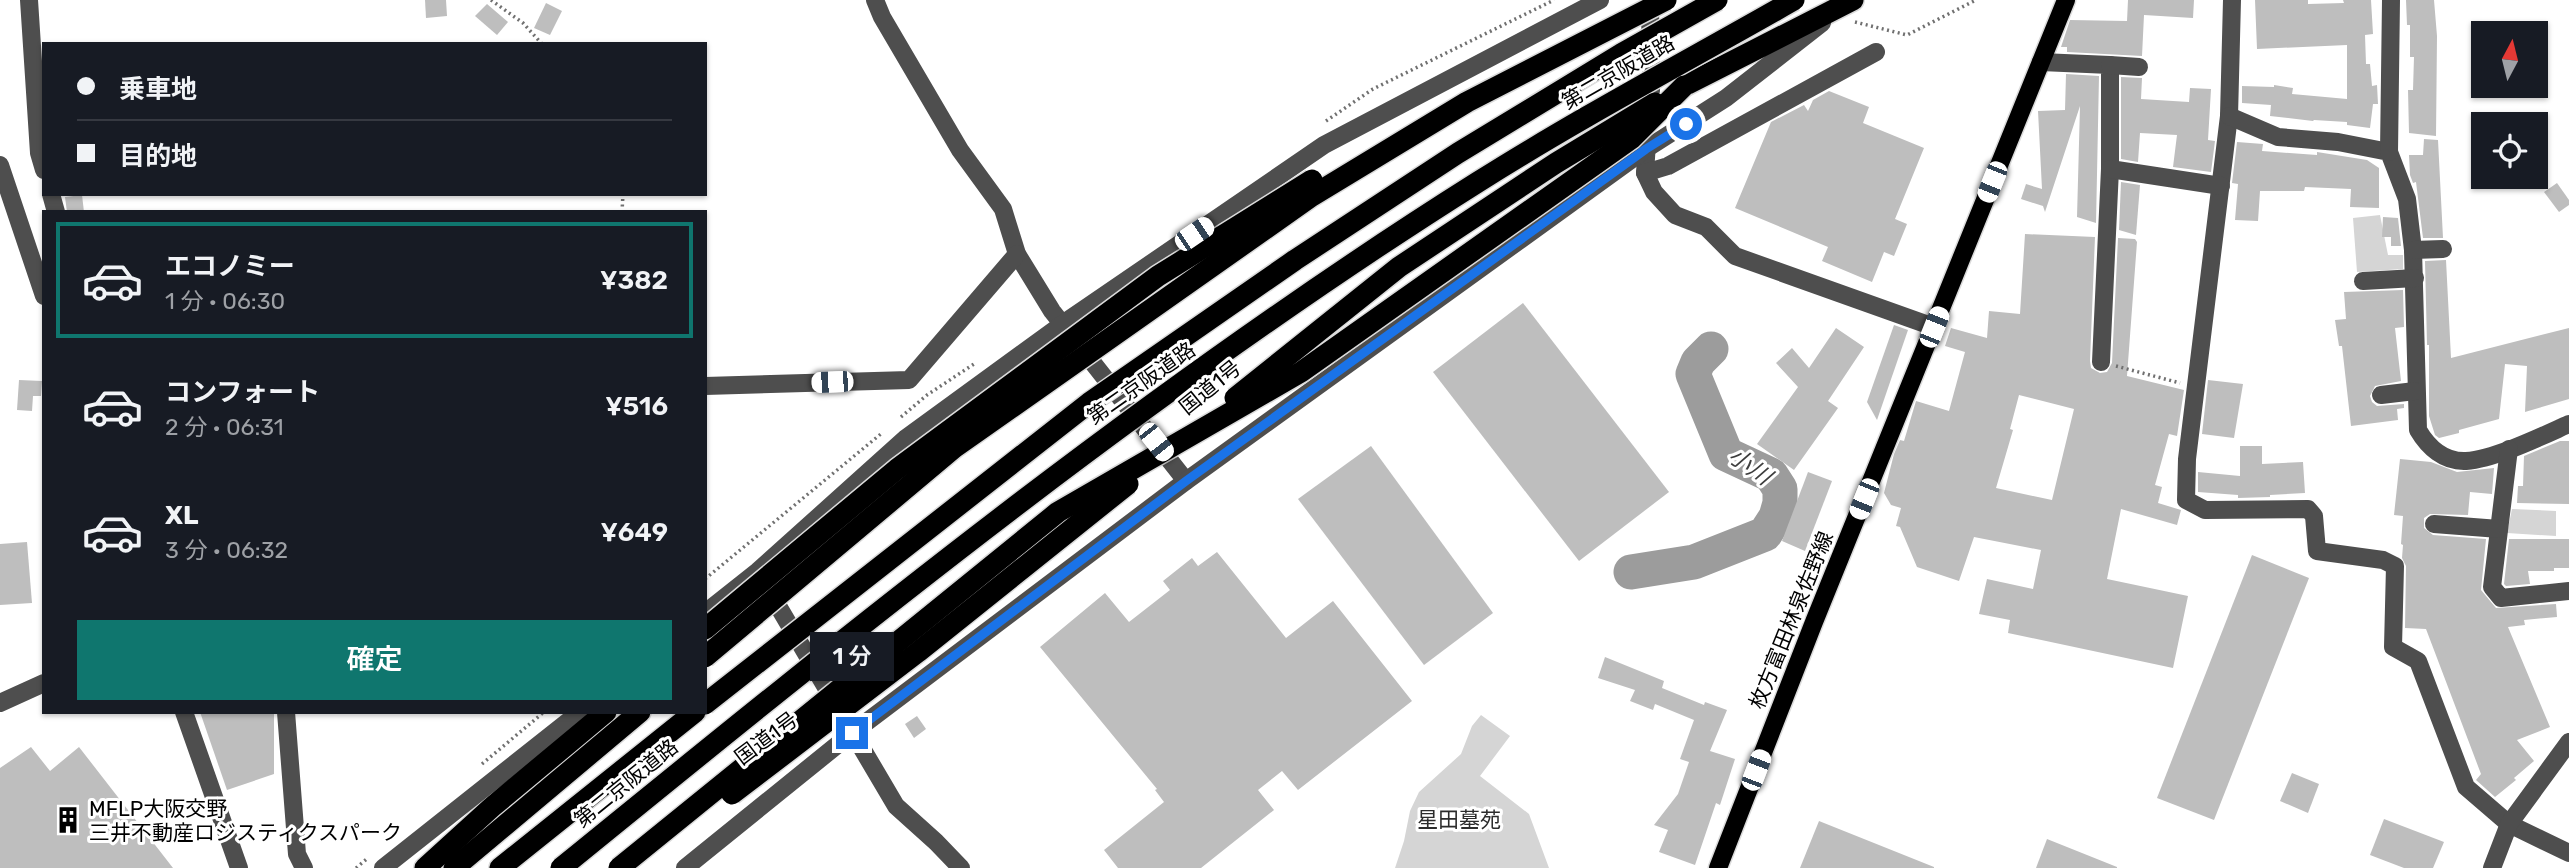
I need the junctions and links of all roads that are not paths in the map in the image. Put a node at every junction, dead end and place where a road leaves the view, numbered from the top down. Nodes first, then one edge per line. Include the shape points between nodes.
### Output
1 (29, 0) edge
2 (875, 0) edge
3 (1600, 0) edge
4 (1650, 0) edge
5 (1666, 0) edge
6 (1717, 0) edge
7 (1794, 0) edge
8 (2066, 0) edge
9 (2232, 0) edge
10 (2392, 0) edge
11 (1850, 8) edge
12 (1876, 52) dead end
13 (2040, 62) junction
14 (2110, 65) junction
15 (2139, 67) dead end
16 (1684, 86) junction
17 (1467, 102) junction
18 (2229, 116) junction
19 (1646, 149) junction
20 (2389, 152) junction
21 (42, 163) edge
22 (0, 164) edge
23 (2110, 169) junction
24 (1645, 173) junction
25 (2221, 186) junction
26 (2443, 249) dead end
27 (2413, 250) junction
28 (1017, 254) junction
29 (2414, 278) junction
30 (2363, 281) dead end
31 (42, 290) edge
32 (1064, 323) junction
33 (1934, 327) junction
34 (2101, 362) road end
35 (707, 386) edge
36 (2416, 391) junction
37 (2381, 395) dead end
38 (2569, 424) edge
39 (2509, 449) junction
40 (1186, 481) junction
41 (2434, 524) dead end
42 (2499, 529) junction
43 (758, 571) junction
44 (2569, 591) edge
45 (707, 610) edge
46 (707, 627) edge
47 (707, 655) edge
48 (42, 683) edge
49 (707, 702) edge
50 (0, 703) edge
51 (185, 714) edge
52 (286, 714) edge
53 (577, 714) edge
54 (604, 714) edge
55 (638, 714) edge
56 (692, 714) edge
57 (852, 733) junction
58 (2569, 742) edge
59 (2509, 824) junction
60 (2569, 853) edge
61 (239, 868) edge
62 (304, 868) edge
63 (383, 868) edge
64 (425, 868) edge
65 (454, 868) edge
66 (500, 868) edge
67 (561, 868) edge
68 (619, 868) edge
69 (636, 868) edge
70 (685, 868) edge
71 (961, 868) edge
72 (1718, 868) edge
73 (2492, 868) edge

1 - 21 street
2 - 28 street via 960,150 1003,209
3 - 32 street via 1324,145
4 - 19 street via 1651,113
5 - 17 highway, bridge
6 - 49 highway, 第二京阪道路, bridge via 1458,153 1146,363
7 - 67 highway, 第二京阪道路, bridge via 1479,181 1109,435 905,591
8 - 13 main road, 枚方富田林泉佐野線
9 - 18 street
10 - 20 street
11 - 16 highway, 国道1号
11 - 19 street via 1726,98
12 - 24 street via 1668,166
13 - 14 street
13 - 33 main road, 枚方富田林泉佐野線
14 - 15 street
14 - 23 street
16 - 68 highway, bridge via 1631,139 1301,372 1058,512
16 - 69 highway, 国道1号, bridge via 1556,163 1399,267 918,652
17 - 46 highway, bridge via 1392,131 1158,276 897,469
17 - 47 highway, bridge via 1312,196 954,448
18 - 20 street via 2278,136
18 - 25 street
19 - 24 street
19 - 40 street
20 - 27 street via 2407,198
22 - 31 street
23 - 25 street
23 - 34 street
24 - 33 street via 1654,192 1675,215 1706,227 1735,256
25 - 59 street via 2187,459 2186,500 2205,510 2308,509 2314,516 2318,551 2384,559 2395,566 2393,646 2418,661 2466,788
26 - 27 street
27 - 29 street
28 - 32 street
28 - 35 street via 909,380
29 - 30 street
29 - 36 street
32 - 40 street
32 - 43 street via 906,438
33 - 72 main road, 枚方富田林泉佐野線
36 - 37 street
36 - 39 street via 2418,430 2427,445 2444,456 2465,461
38 - 39 street
39 - 42 street
40 - 57 street
41 - 42 street
42 - 44 street via 2491,587 2501,597
43 - 45 street
43 - 57 street
48 - 50 street
51 - 61 street
52 - 62 street via 297,854
53 - 63 street
54 - 64 highway
55 - 65 highway
56 - 66 highway, 第二京阪道路
57 - 70 street
57 - 71 street via 896,806
58 - 59 street
59 - 60 street
59 - 73 street

